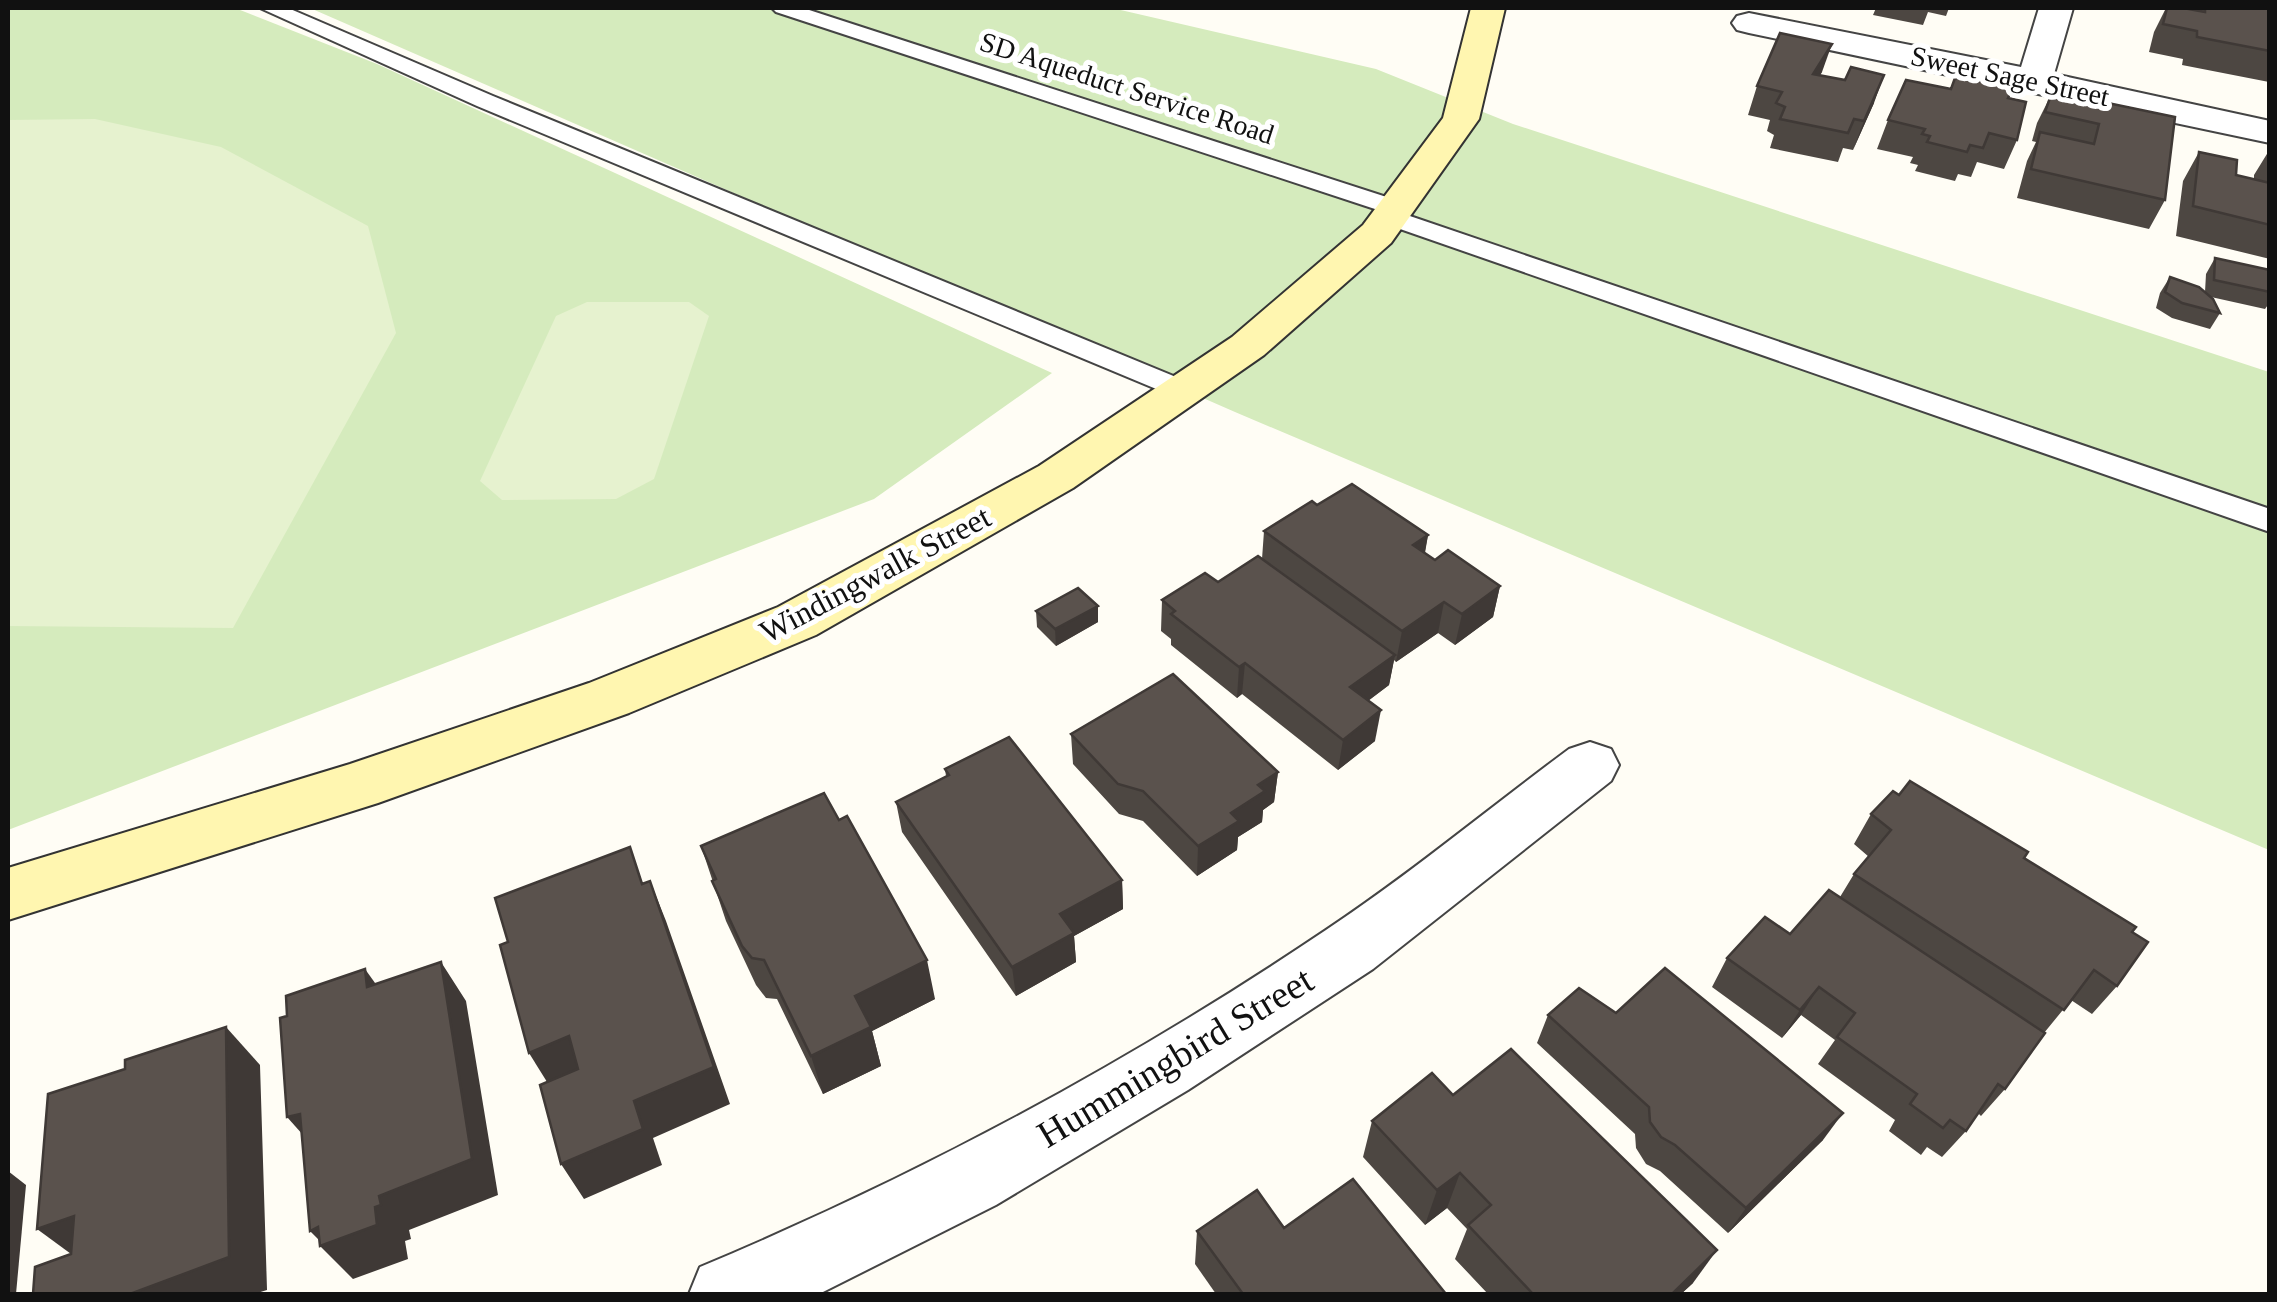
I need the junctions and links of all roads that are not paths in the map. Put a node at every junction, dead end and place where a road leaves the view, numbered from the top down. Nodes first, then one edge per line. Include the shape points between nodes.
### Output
1 (271, 8) edge
2 (782, 8) edge
3 (1488, 8) edge
4 (2056, 8) edge
5 (1749, 24) dead end
6 (2034, 80) junction
7 (2270, 132) edge
8 (1393, 212) junction
9 (1183, 390) junction
10 (2270, 521) edge
11 (1590, 766) dead end
12 (8, 894) edge
13 (727, 1294) edge

1 - 9 lane
2 - 8 lane, SD Aqueduct Service Road
3 - 8 street, Windingwalk Street via 1461,119
4 - 6 street
5 - 6 street, Sweet Sage Street
6 - 7 street, Sweet Sage Street
8 - 9 street, Windingwalk Street via 1377,234 1248,346
8 - 10 lane, SD Aqueduct Service Road
9 - 12 street, Windingwalk Street via 1056,477 797,621 609,698 357,786
11 - 13 street, Hummingbird Street via 1350,950 1164,1068 970,1180

